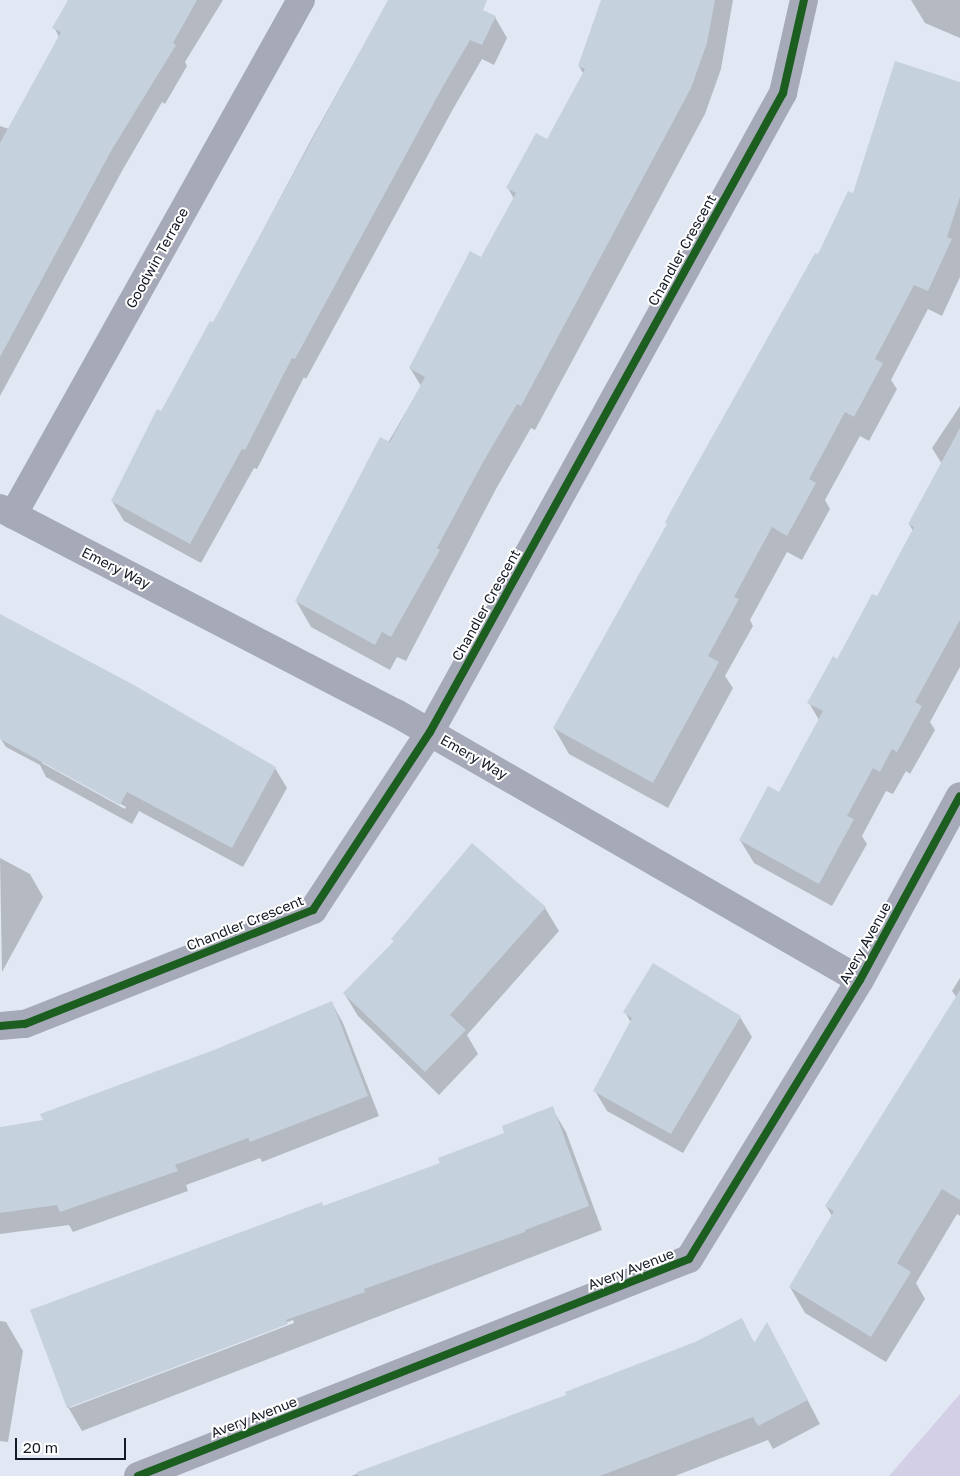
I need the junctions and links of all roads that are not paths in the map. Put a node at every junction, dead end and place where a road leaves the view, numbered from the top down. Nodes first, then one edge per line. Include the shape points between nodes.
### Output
1 (301, 0) edge
2 (804, 0) edge
3 (6, 512) edge
4 (430, 732) junction
5 (960, 796) edge
6 (860, 980) junction
7 (0, 1026) edge
8 (138, 1476) edge

1 - 3 street, Goodwin Terrace
2 - 4 street, Chandler Crescent via 783,93
3 - 4 street, Emery Way
4 - 6 street, Emery Way
4 - 7 street, Chandler Crescent via 313,910 25,1024
5 - 6 street, Avery Avenue
6 - 8 street, Avery Avenue via 690,1260

